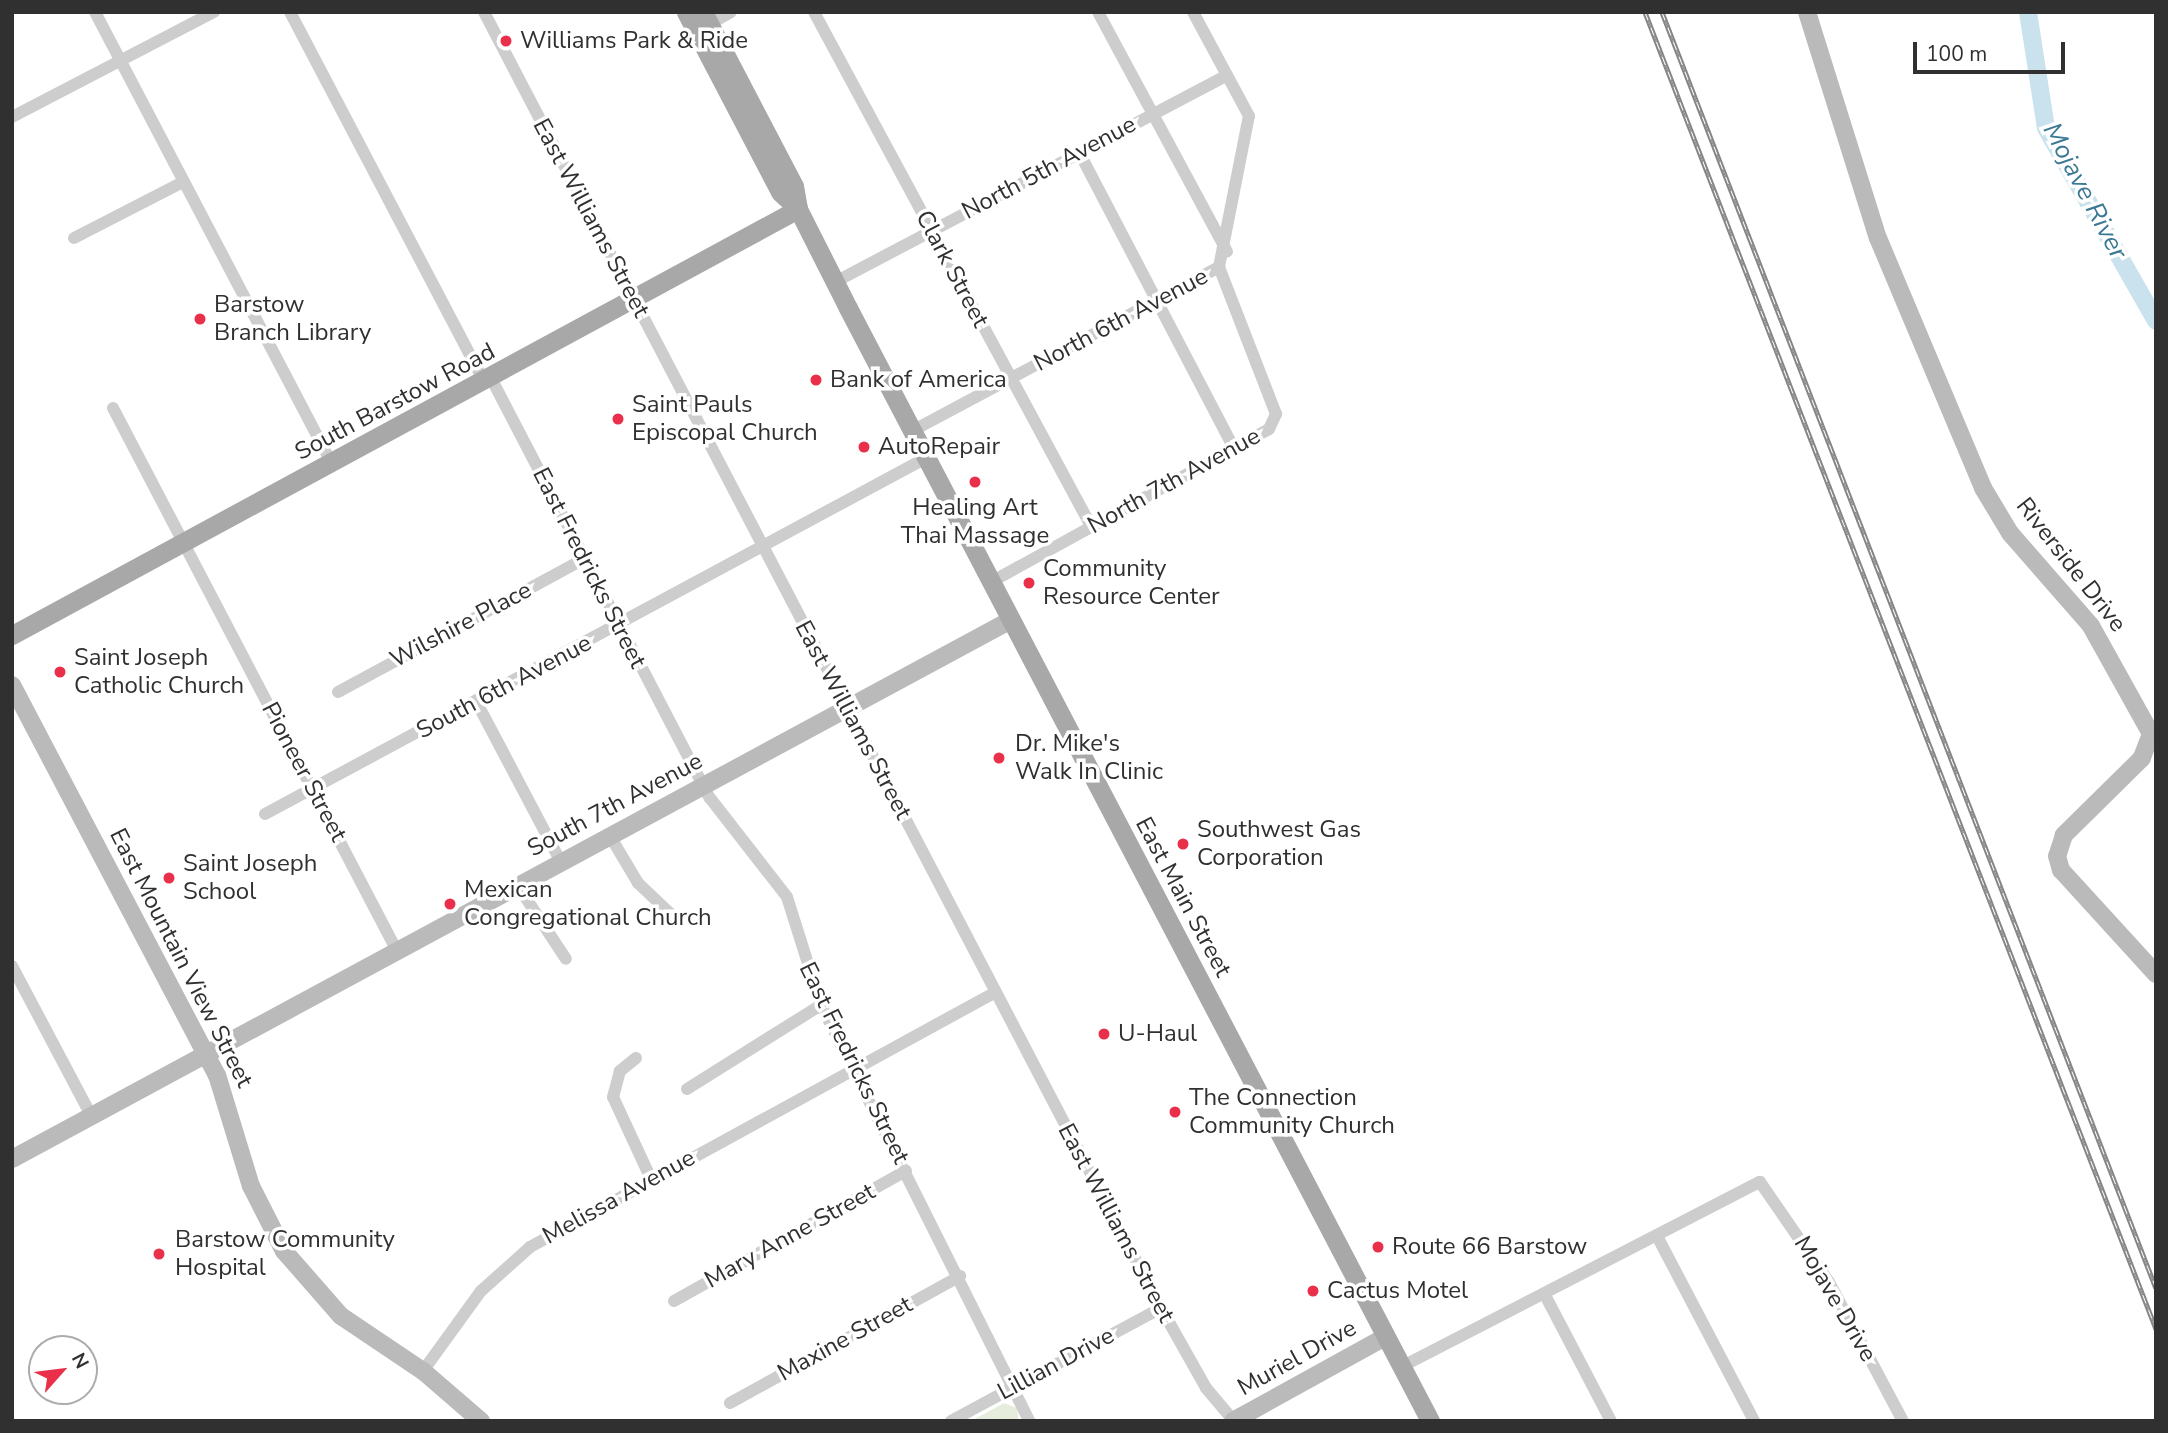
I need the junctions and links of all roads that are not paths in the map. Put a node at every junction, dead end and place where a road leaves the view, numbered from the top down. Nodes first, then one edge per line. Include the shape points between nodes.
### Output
1 (95, 12) edge
2 (214, 12) edge
3 (290, 12) edge
4 (484, 12) edge
5 (686, 12) edge
6 (731, 12) edge
7 (814, 12) edge
8 (1098, 12) edge
9 (1193, 12) edge
10 (1807, 12) edge
11 (707, 18) edge
12 (120, 60) junction
13 (1227, 75) junction
14 (1154, 113) junction
15 (12, 117) edge
16 (1080, 152) junction
17 (183, 182) junction
18 (798, 209) junction
19 (932, 231) junction
20 (74, 238) dead end
21 (1227, 252) junction
22 (1219, 267) junction
23 (835, 282) junction
24 (634, 300) junction
25 (1158, 300) junction
26 (1010, 379) junction
27 (487, 380) junction
28 (113, 408) dead end
29 (912, 431) junction
30 (1234, 448) junction
31 (926, 458) junction
32 (332, 464) junction
33 (1091, 526) junction
34 (184, 544) junction
35 (763, 549) junction
36 (584, 559) junction
37 (991, 582) junction
38 (1011, 620) junction
39 (620, 626) junction
40 (12, 635) edge
41 (12, 685) edge
42 (338, 692) dead end
43 (476, 701) junction
44 (847, 708) junction
45 (704, 786) junction
46 (313, 788) junction
47 (265, 814) dead end
48 (610, 836) junction
49 (561, 862) junction
50 (518, 886) junction
51 (678, 921) dead end
52 (397, 951) junction
53 (566, 959) dead end
54 (12, 966) edge
55 (2156, 974) edge
56 (994, 993) junction
57 (821, 1005) junction
58 (205, 1054) junction
59 (636, 1058) dead end
60 (853, 1069) junction
61 (687, 1089) dead end
62 (91, 1115) junction
63 (12, 1158) edge
64 (906, 1171) junction
65 (651, 1178) junction
66 (1657, 1236) junction
67 (960, 1276) junction
68 (1545, 1295) junction
69 (674, 1301) dead end
70 (1161, 1308) junction
71 (1385, 1337) junction
72 (1401, 1367) junction
73 (423, 1371) junction
74 (1017, 1385) junction
75 (730, 1403) dead end
76 (481, 1421) edge
77 (951, 1421) edge
78 (1029, 1421) edge
79 (1233, 1421) edge
80 (1430, 1421) edge
81 (1611, 1421) edge
82 (1754, 1421) edge
83 (1903, 1421) edge

1 - 12 street
2 - 12 street
3 - 27 street, East Fredricks Street
4 - 24 street, East Williams Street
5 - 18 main road, East Main Street via 780,192
6 - 11 street
7 - 19 street, Clark Street
8 - 14 street
9 - 13 street
10 - 55 street, Riverside Drive via 1878,238 1983,488 2010,533 2091,626 2151,734 2142,758 2064,835 2057,856 2061,870
11 - 18 main road, East Main Street via 794,186
12 - 15 street
12 - 17 street
13 - 14 street, North 5th Avenue
13 - 21 street via 1249,116
14 - 16 street, North 5th Avenue
14 - 21 street
16 - 19 street, North 5th Avenue
16 - 25 street
17 - 20 street
17 - 32 street
18 - 23 main road, East Main Street
18 - 24 main road, South Barstow Road
19 - 23 street, North 5th Avenue
19 - 26 street, Clark Street
21 - 22 street
22 - 25 street, North 6th Avenue
22 - 30 street, North 7th Avenue via 1276,414 1269,429
23 - 29 main road, East Main Street
24 - 27 main road, South Barstow Road
24 - 35 street, East Williams Street
25 - 26 street, North 6th Avenue
25 - 30 street
26 - 29 street, North 6th Avenue
26 - 33 street, Clark Street
27 - 32 main road, South Barstow Road
27 - 36 street, East Fredricks Street
28 - 34 street, Pioneer Street
29 - 31 main road, East Main Street
30 - 33 street, North 7th Avenue
31 - 35 street, South 6th Avenue
31 - 37 main road, East Main Street
32 - 34 main road, South Barstow Road
33 - 37 street, North 7th Avenue
34 - 40 main road, South Barstow Road
34 - 46 street, Pioneer Street
35 - 39 street, South 6th Avenue
35 - 44 street, East Williams Street
36 - 39 street, East Fredricks Street
36 - 42 street, Wilshire Place
37 - 38 main road, East Main Street
38 - 44 street, South 7th Avenue
38 - 71 main road, East Main Street
39 - 43 street, South 6th Avenue
39 - 45 street, East Fredricks Street
41 - 58 street, East Mountain View Street
43 - 46 street, South 6th Avenue
43 - 49 street
44 - 45 street, South 7th Avenue
44 - 56 street, East Williams Street
45 - 48 street, South 7th Avenue
45 - 57 street, East Fredricks Street via 783,889
46 - 47 street, South 6th Avenue
46 - 52 street, Pioneer Street
48 - 49 street, South 7th Avenue
48 - 51 street via 638,883
49 - 50 street, South 7th Avenue
50 - 52 street, South 7th Avenue
50 - 53 street
52 - 58 street, South 7th Avenue
54 - 62 street
56 - 60 street, Melissa Avenue
56 - 70 street, East Williams Street
57 - 60 street, East Fredricks Street
57 - 61 street
58 - 62 street, South 7th Avenue
58 - 73 street, East Mountain View Street via 225,1095 251,1186 284,1251 341,1316
59 - 65 street via 620,1071 613,1097
60 - 64 street, East Fredricks Street
60 - 65 street, Melissa Avenue
62 - 63 street, South 7th Avenue
64 - 67 street, East Fredricks Street
64 - 69 street, Mary Anne Street
65 - 73 street, Melissa Avenue via 503,1267
66 - 68 street
66 - 82 street
66 - 83 street, Mojave Drive via 1760,1182 1829,1282
67 - 74 street, East Fredricks Street
67 - 75 street, Maxine Street
68 - 72 street
68 - 81 street
70 - 74 street, Lillian Drive
70 - 79 street, East Williams Street via 1199,1378
71 - 72 main road, East Main Street
71 - 79 street, Muriel Drive
72 - 80 main road, East Main Street
73 - 76 street, East Mountain View Street
74 - 77 street, Lillian Drive
74 - 78 street, East Fredricks Street

